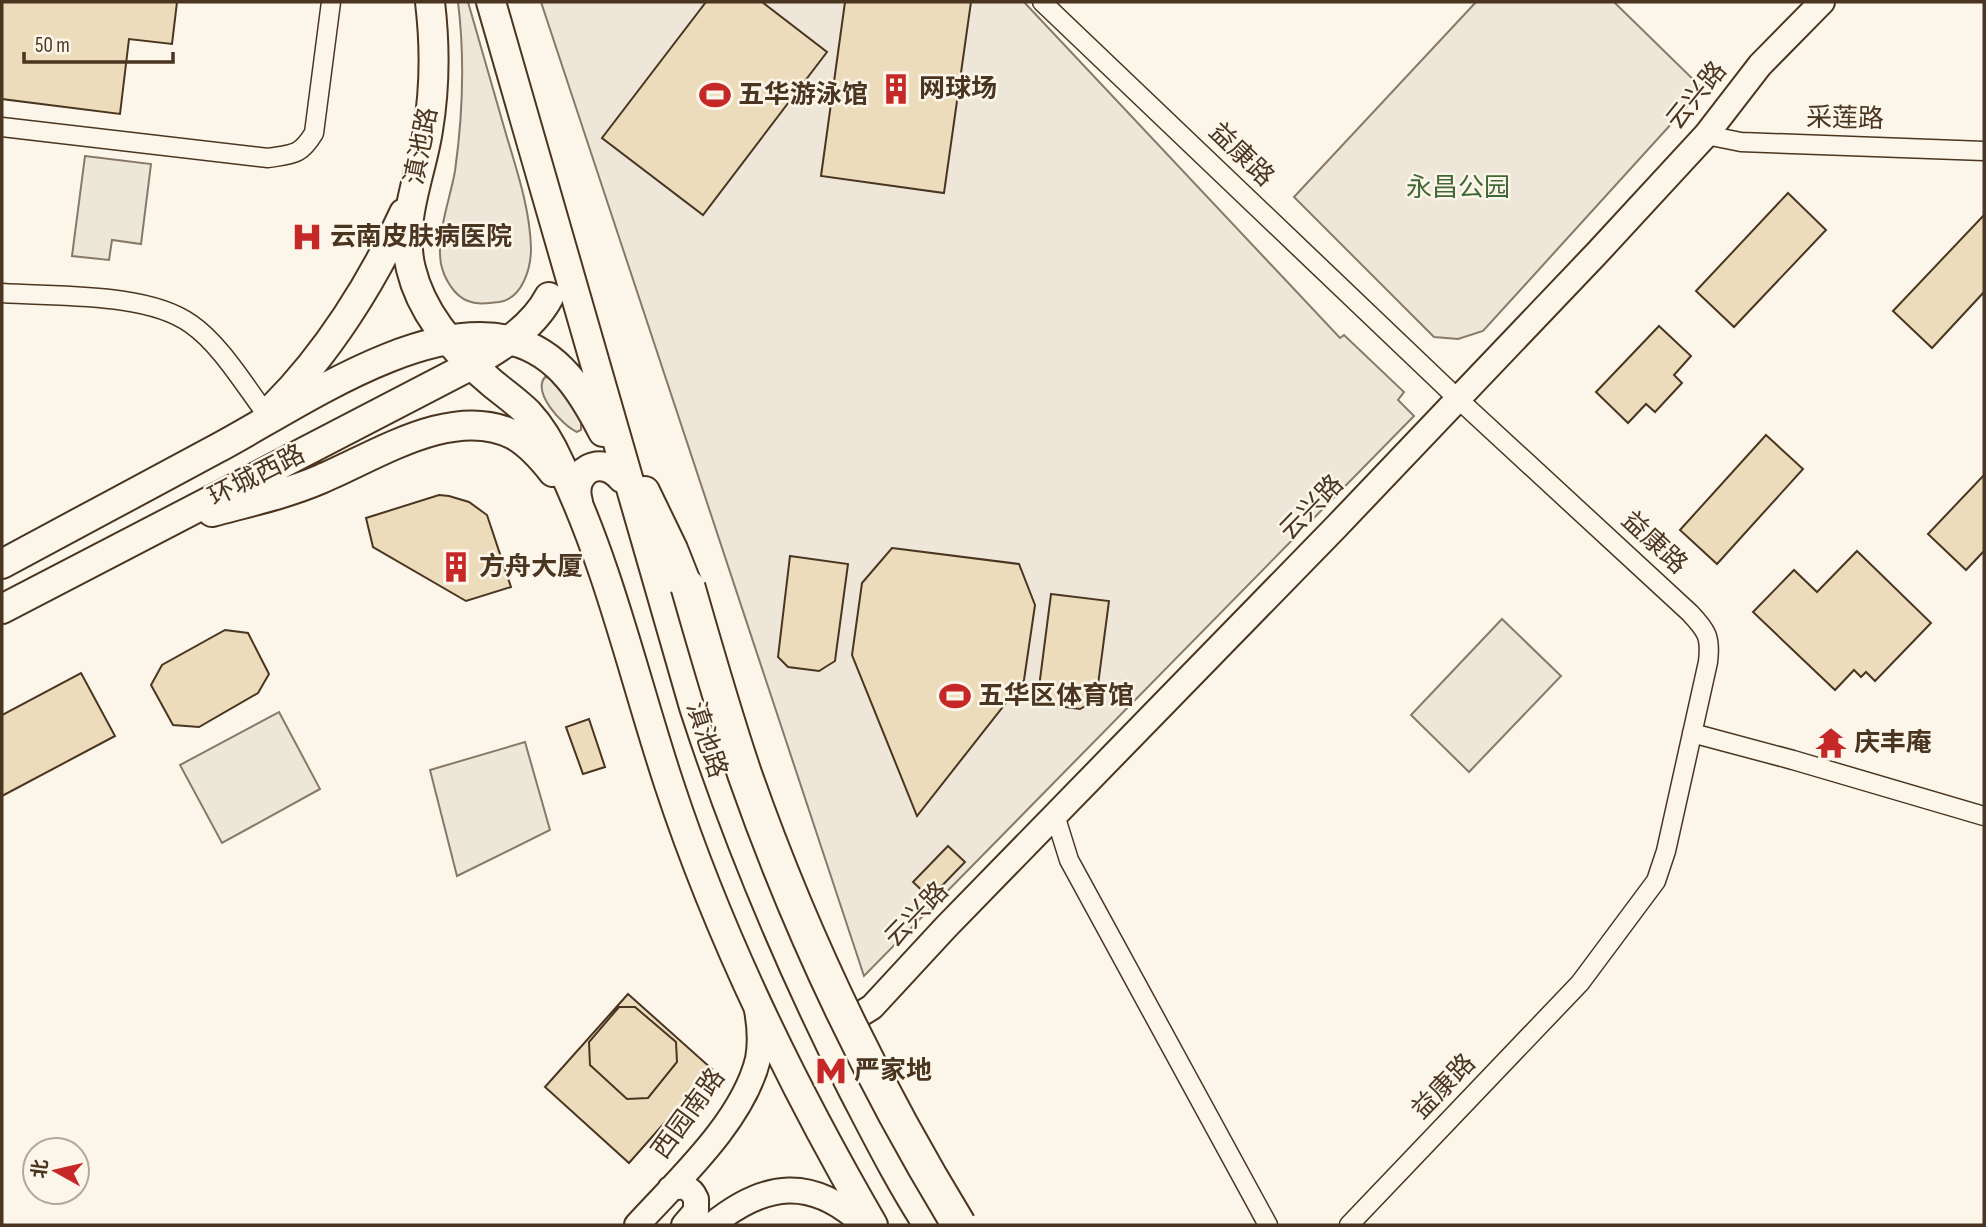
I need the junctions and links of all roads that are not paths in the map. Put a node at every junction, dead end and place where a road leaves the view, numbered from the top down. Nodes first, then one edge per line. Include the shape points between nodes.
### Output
1 (331, 2) edge
2 (430, 2) edge
3 (491, 2) edge
4 (1042, 2) edge
5 (1822, 2) edge
6 (2, 127) edge
7 (1706, 135) junction
8 (1984, 151) edge
9 (420, 169) junction
10 (555, 226) junction
11 (417, 289) junction
12 (2, 293) edge
13 (549, 297) junction
14 (509, 340) junction
15 (449, 341) junction
16 (472, 364) junction
17 (1457, 398) junction
18 (596, 400) junction
19 (267, 415) junction
20 (242, 435) junction
21 (620, 449) junction
22 (622, 478) junction
23 (578, 502) junction
24 (150, 531) junction
25 (594, 548) junction
26 (2, 564) edge
27 (688, 587) junction
28 (2, 609) edge
29 (674, 637) junction
30 (1692, 733) junction
31 (1055, 815) junction
32 (1984, 816) edge
33 (749, 983) junction
34 (826, 1036) junction
35 (670, 1189) junction
36 (637, 1225) edge
37 (684, 1225) edge
38 (712, 1225) edge
39 (864, 1225) edge
40 (873, 1225) edge
41 (928, 1225) edge
42 (959, 1225) edge
43 (1268, 1225) edge
44 (1349, 1225) edge

1 - 6 street via 314,134 304,149 291,155 268,158
2 - 9 main road, 滇池路 via 432,102
3 - 10 main road
4 - 17 street, 益康路
5 - 7 street, 云兴路 via 1760,65
7 - 8 street, 采莲路 via 1741,142
7 - 17 street, 云兴路
9 - 11 main road, 滇池路 via 407,234
9 - 19 main road via 398,226 356,300
10 - 13 main road via 559,266
10 - 18 main road
11 - 13 main road, 滇池路 via 438,313 477,330 519,324
11 - 15 main road, 滇池路
12 - 19 street via 132,301 174,313 211,342
13 - 14 main road, 环城西路
14 - 15 main road, 环城西路
14 - 16 main road, 环城西路
14 - 18 main road, 环城西路 via 556,364
15 - 16 main road, 滇池路
15 - 20 main road, 环城西路 via 358,372
16 - 23 main road, 滇池路 via 537,423
16 - 24 main road, 环城西路
17 - 30 street, 益康路 via 1703,627 1710,641 1709,652
17 - 31 street, 云兴路
18 - 21 main road
18 - 22 main road, 环城西路
18 - 27 main road via 652,493
19 - 20 main road
20 - 26 main road, 环城西路
21 - 27 main road via 657,513
21 - 29 main road, 滇池路
22 - 23 main road via 609,467 585,471 576,485
22 - 29 main road, 环城西路
23 - 25 main road, 滇池路
24 - 25 main road via 299,488 412,438 470,425 508,433 528,444 578,511
24 - 28 main road, 环城西路
25 - 33 main road, 滇池路 via 669,785
27 - 42 highway, bridge via 733,739 788,886 870,1063
29 - 34 main road, 滇池路 via 744,848
30 - 32 street
30 - 44 street, 益康路 via 1656,881 1580,983
31 - 34 street, 云兴路 via 872,1007
31 - 43 street via 1069,860
33 - 35 street, 西园南路 via 760,1035 754,1072 724,1124
33 - 40 main road, 滇池路
34 - 41 main road, 滇池路
35 - 36 street, 西园南路
35 - 37 street via 683,1186 694,1193 696,1211
38 - 39 street via 753,1199 789,1189 830,1199

